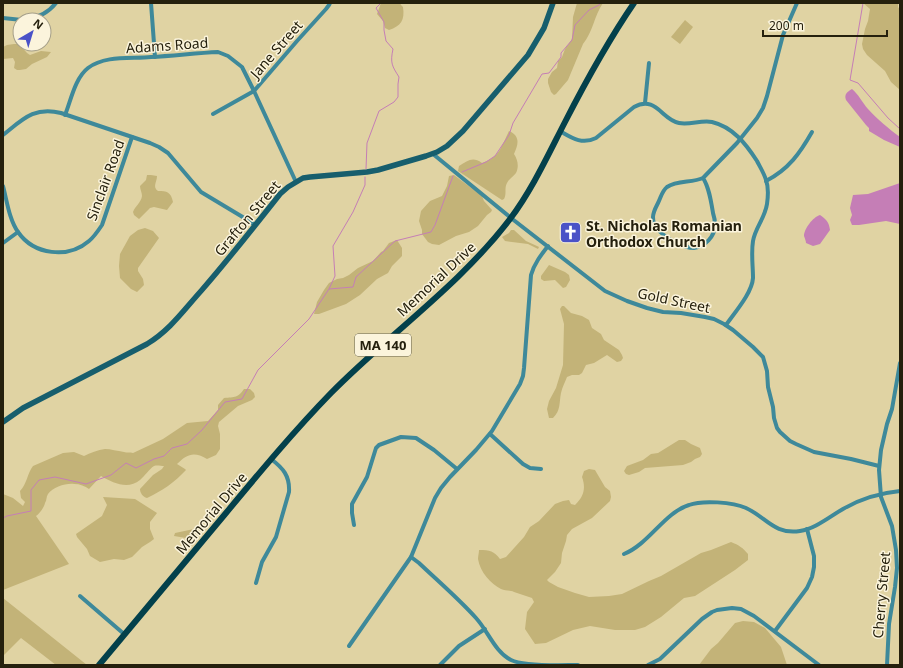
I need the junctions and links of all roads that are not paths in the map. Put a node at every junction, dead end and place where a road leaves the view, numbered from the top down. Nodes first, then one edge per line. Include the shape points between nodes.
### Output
1 (56, 3) edge
2 (151, 3) edge
3 (330, 3) edge
4 (553, 3) edge
5 (634, 3) edge
6 (797, 3) edge
7 (47, 12) edge
8 (155, 57) junction
9 (649, 63) dead end
10 (254, 91) junction
11 (645, 104) junction
12 (65, 114) junction
13 (213, 114) dead end
14 (560, 131) junction
15 (812, 132) dead end
16 (3, 135) edge
17 (132, 137) junction
18 (741, 139) junction
19 (434, 154) junction
20 (703, 178) junction
21 (766, 180) junction
22 (296, 182) junction
23 (3, 186) edge
24 (511, 218) junction
25 (255, 225) junction
26 (18, 232) junction
27 (3, 243) edge
28 (548, 246) junction
29 (726, 325) junction
30 (900, 363) edge
31 (3, 422) edge
32 (490, 434) junction
33 (271, 459) junction
34 (879, 466) junction
35 (457, 469) junction
36 (541, 469) dead end
37 (900, 490) edge
38 (880, 495) junction
39 (354, 525) dead end
40 (807, 529) junction
41 (624, 554) dead end
42 (411, 557) junction
43 (898, 575) edge
44 (256, 583) dead end
45 (80, 596) dead end
46 (485, 629) junction
47 (775, 631) junction
48 (124, 634) junction
49 (350, 646) dead end
50 (99, 665) edge
51 (440, 665) edge
52 (578, 665) edge
53 (648, 665) edge
54 (818, 665) edge
55 (887, 665) edge

1 - 7 street
2 - 8 street
3 - 10 street, Jane Street
4 - 19 street, Grafton Street via 544,28 528,54 456,139
5 - 14 main road, Memorial Drive / MA 140 via 594,66
6 - 18 street via 781,40 768,96 763,108
8 - 10 street, Adams Road via 218,52 242,67
8 - 12 street, Adams Road via 103,61 88,68 77,83
9 - 11 street
10 - 13 street
10 - 22 street, Adams Road
11 - 14 street via 634,107 592,140 580,141
11 - 18 street via 656,107 677,123 713,122
12 - 16 street via 46,110 37,112
12 - 17 street
14 - 24 main road, Memorial Drive / MA 140
15 - 21 street via 794,159
17 - 25 street via 164,150 201,192
17 - 26 street, Sinclair Road via 105,218 89,241 70,251 49,252 29,243
18 - 20 street
18 - 21 street
19 - 22 street, Grafton Street via 378,170 310,177
19 - 24 street, Gold Street
20 - 20 street via 669,186 663,192 654,214 655,226 660,232 678,243 694,248 710,238 715,225
21 - 29 street via 767,204 753,242 752,282 748,294
22 - 25 street, Grafton Street via 280,194
23 - 26 street, Sinclair Road via 11,217
24 - 28 street, Gold Street
24 - 33 main road, Memorial Drive / MA 140 via 473,262 341,383
25 - 31 street, Grafton Street via 218,272 162,334 23,408
26 - 27 street
28 - 29 street, Gold Street via 612,295 647,308 705,317
28 - 32 street via 532,269 523,376
29 - 34 street, Gold Street via 753,346 763,358 774,418 777,428 784,436 814,452
30 - 34 street, Cherry Street
32 - 35 street
32 - 36 street via 523,464
33 - 44 street via 288,477 290,485 276,537 262,562
33 - 48 main road, Memorial Drive / MA 140
34 - 38 street, Cherry Street
35 - 39 street via 415,438 401,437 379,445 367,477 352,504
35 - 42 street via 438,493
37 - 38 street
38 - 40 street via 855,503
38 - 43 street, Cherry Street via 895,541
40 - 41 street via 797,532 782,531 741,506 700,502 678,510 637,546
40 - 47 street via 814,556 812,577 806,590
42 - 46 street
42 - 49 street
43 - 55 street, Cherry Street via 889,624
45 - 48 street
46 - 51 street via 457,648
46 - 52 street via 498,649 513,661
47 - 53 street via 741,609 717,610 702,619 660,659
47 - 54 street
48 - 50 main road, Memorial Drive / MA 140

